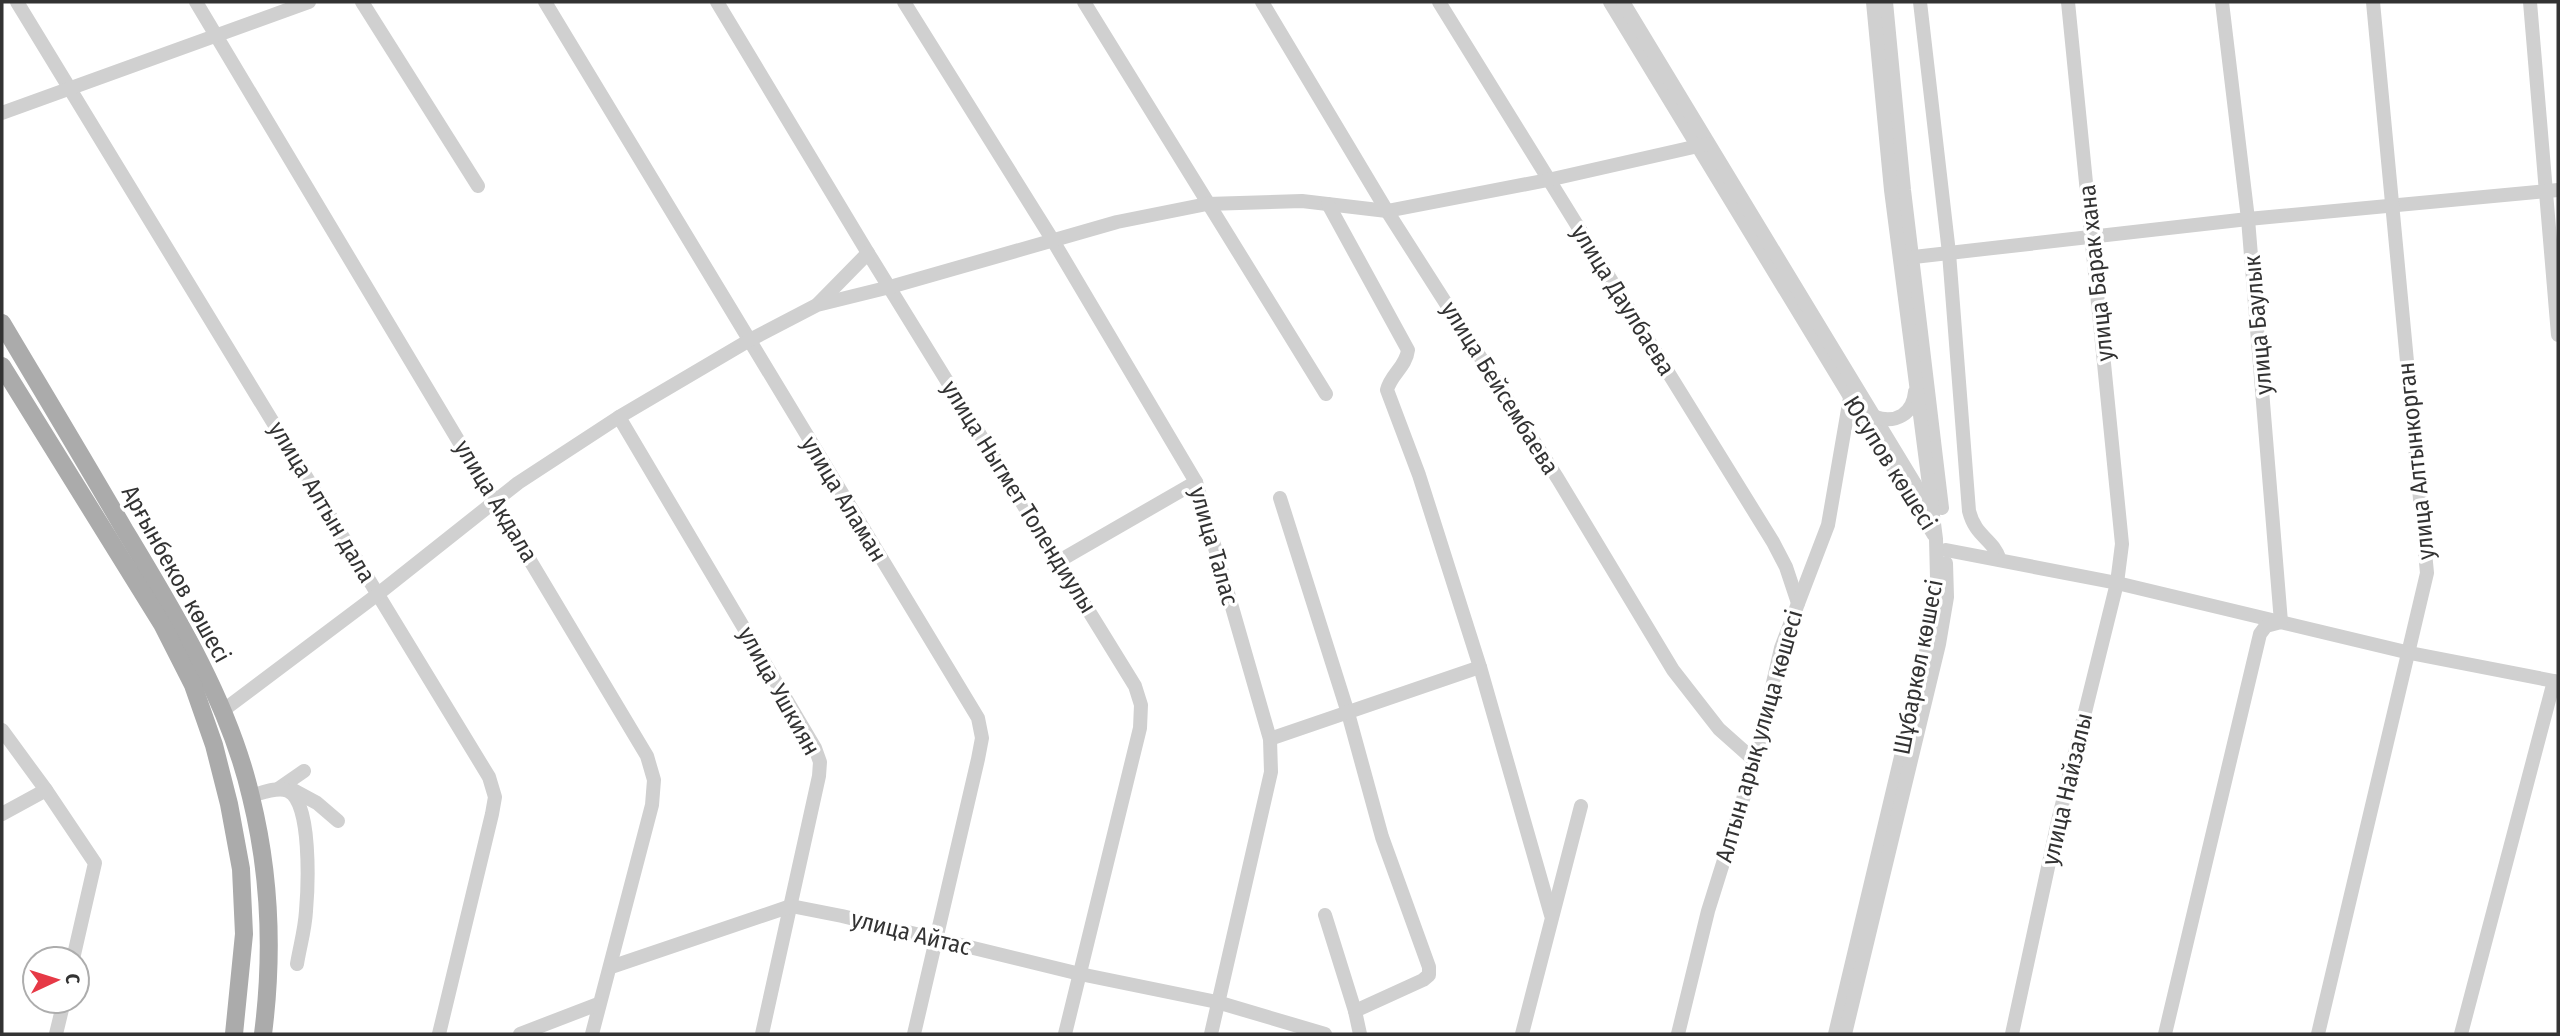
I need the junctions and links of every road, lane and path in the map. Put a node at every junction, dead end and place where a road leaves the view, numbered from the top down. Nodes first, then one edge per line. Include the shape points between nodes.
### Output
1 (17, 2) edge
2 (196, 2) edge
3 (309, 2) edge
4 (362, 2) edge
5 (545, 2) edge
6 (717, 2) edge
7 (904, 2) edge
8 (1084, 2) edge
9 (1262, 2) edge
10 (1439, 2) edge
11 (1610, 2) edge
12 (1623, 2) edge
13 (1873, 2) edge
14 (1886, 2) edge
15 (1920, 2) edge
16 (2068, 2) edge
17 (2222, 2) edge
18 (2373, 2) edge
19 (2530, 2) edge
20 (216, 36) junction
21 (69, 88) junction
22 (2, 113) edge
23 (1702, 145) junction
24 (1548, 180) junction
25 (478, 186) dead end
26 (2552, 191) edge
27 (1207, 204) junction
28 (1328, 204) junction
29 (2391, 206) junction
30 (1387, 211) junction
31 (2248, 219) junction
32 (2092, 236) junction
33 (1052, 239) junction
34 (868, 253) junction
35 (1949, 253) junction
36 (1906, 258) junction
37 (890, 287) junction
38 (817, 305) junction
39 (2, 323) edge
40 (2558, 335) edge
41 (748, 341) junction
42 (2, 366) edge
43 (1916, 380) junction
44 (1326, 394) dead end
45 (1850, 398) junction
46 (619, 417) junction
47 (1875, 417) junction
48 (1196, 482) junction
49 (1280, 498) dead end
50 (495, 499) junction
51 (1941, 544) junction
52 (2122, 544) joint
53 (2000, 560) junction
54 (1059, 561) junction
55 (2116, 583) junction
56 (379, 594) junction
57 (1798, 603) junction
58 (2281, 622) junction
59 (179, 640) junction
60 (2410, 653) junction
61 (1480, 667) junction
62 (2556, 682) edge
63 (222, 712) junction
64 (1348, 713) junction
65 (2, 730) edge
66 (1270, 739) junction
67 (1755, 761) junction
68 (304, 771) dead end
69 (46, 790) junction
70 (283, 790) junction
71 (251, 796) junction
72 (1581, 806) dead end
73 (2, 814) edge
74 (338, 821) dead end
75 (791, 906) junction
76 (1325, 915) dead end
77 (1551, 915) junction
78 (937, 940) junction
79 (76, 945) edge
80 (297, 964) dead end
81 (611, 967) junction
82 (1080, 974) junction
83 (1217, 1002) junction
84 (598, 1004) junction
85 (1355, 1011) junction
86 (61, 1015) edge
87 (56, 1034) edge
88 (234, 1034) edge
89 (263, 1034) edge
90 (439, 1034) edge
91 (520, 1034) edge
92 (592, 1034) edge
93 (762, 1034) edge
94 (914, 1034) edge
95 (1065, 1034) edge
96 (1211, 1034) edge
97 (1325, 1034) edge
98 (1360, 1034) edge
99 (1522, 1034) edge
100 (1678, 1034) edge
101 (1835, 1034) edge
102 (1845, 1034) edge
103 (2012, 1034) edge
104 (2165, 1034) edge
105 (2318, 1034) edge
106 (2461, 1034) edge

1 - 21 street, улица Алтын дала
2 - 20 street, улица Акдала
3 - 20 street
4 - 25 street
5 - 41 street, улица Аламан
6 - 34 street, улица Ныгмет Толендиулы
7 - 33 street, улица Талас
8 - 27 street
9 - 30 street, улица Бейсембаева
10 - 24 street, улица Даулбаева
11 - 23 street, Юсупов көшесі
12 - 23 street, Юсупов көшесі
13 - 36 street, Шұбаркөл көшесі via 1891,190
14 - 36 street, Шұбаркөл көшесі
15 - 35 street
16 - 32 street, улица Барак хана
17 - 31 street, улица Баулык
18 - 29 street, улица Алтынкорган
19 - 26 street
20 - 21 street
20 - 50 street, улица Акдала
21 - 22 street
21 - 56 street, улица Алтын дала
23 - 24 street
23 - 45 street, Юсупов көшесі
23 - 47 street, Юсупов көшесі
24 - 30 street
24 - 57 street, улица Даулбаева via 1773,542
26 - 29 street
26 - 40 street
27 - 28 street
27 - 33 street
27 - 44 street
28 - 30 street
28 - 61 street via 1408,350 1407,360 1387,390
29 - 31 street
29 - 60 street, улица Алтынкорган via 2427,573
30 - 67 street, улица Бейсембаева via 1673,670 1719,729
31 - 32 street
31 - 58 street, улица Баулык
32 - 35 street
32 - 52 street, улица Барак хана
33 - 37 street
33 - 48 street, улица Талас
34 - 37 street, улица Ныгмет Толендиулы
34 - 38 street
35 - 36 street
35 - 53 street via 1969,511 1972,524
36 - 43 street, Шұбаркөл көшесі
36 - 51 street, Шұбаркөл көшесі via 1939,475
37 - 38 street
37 - 54 street, улица Ныгмет Толендиулы
38 - 41 street
39 - 59 main road, Арғынбеков көшесі
41 - 46 street
41 - 78 street, улица Аламан via 978,718 982,738
42 - 59 main road, Арғынбеков көшесі via 162,624
43 - 47 street via 1911,410 1889,420
43 - 51 street, Шұбаркөл көшесі
45 - 51 street, Юсупов көшесі
45 - 57 street, Алтын арық улица көшесі via 1828,525
46 - 50 street
46 - 75 street, улица Ушкиян via 816,748 819,776
47 - 51 street, Юсупов көшесі via 1915,484
48 - 54 street
48 - 66 street, улица Талас
49 - 64 street
50 - 56 street
50 - 81 street, улица Акдала via 647,756 654,780 652,805
51 - 53 street
51 - 101 street, Шұбаркөл көшесі via 1928,643
51 - 102 street, Шұбаркөл көшесі via 1947,597 1939,645
52 - 55 street, улица Найзалы
53 - 55 street
54 - 82 street, улица Ныгмет Толендиулы via 1135,685 1141,705 1140,728
55 - 58 street
55 - 103 street, улица Найзалы
56 - 63 street
56 - 90 street, улица Алтын дала via 489,777 495,797
57 - 67 street, Алтын арық улица көшесі via 1781,648
58 - 60 street
58 - 104 street via 2266,626 2260,634
59 - 63 main road, Арғынбеков көшесі
59 - 88 main road, Арғынбеков көшесі via 214,745 241,869 244,934
60 - 62 street
60 - 105 street, улица Алтынкорган
61 - 64 street
61 - 77 street
62 - 106 street
63 - 71 main road, Арғынбеков көшесі
64 - 66 street
64 - 85 street via 1382,837 1429,967 1423,980
65 - 69 street
66 - 83 street, улица Талас via 1270,772
67 - 100 street, Алтын арық улица көшесі via 1708,911
68 - 70 street
69 - 73 street
69 - 79 street via 95,863
70 - 71 street
70 - 74 street via 292,789 317,803
70 - 80 street via 297,798 307,862 306,911
71 - 89 main road, Арғынбеков көшесі via 269,929
72 - 77 street
75 - 78 street, улица Айтас
75 - 81 street
75 - 93 street, улица Ушкиян
76 - 85 street
77 - 99 street
78 - 82 street, улица Айтас
78 - 94 street, улица Аламан
81 - 84 street, улица Акдала
82 - 83 street, улица Айтас
82 - 95 street, улица Ныгмет Толендиулы
83 - 96 street, улица Талас
83 - 97 street, улица Айтас
84 - 91 street
84 - 92 street, улица Акдала
85 - 98 street
86 - 87 street

